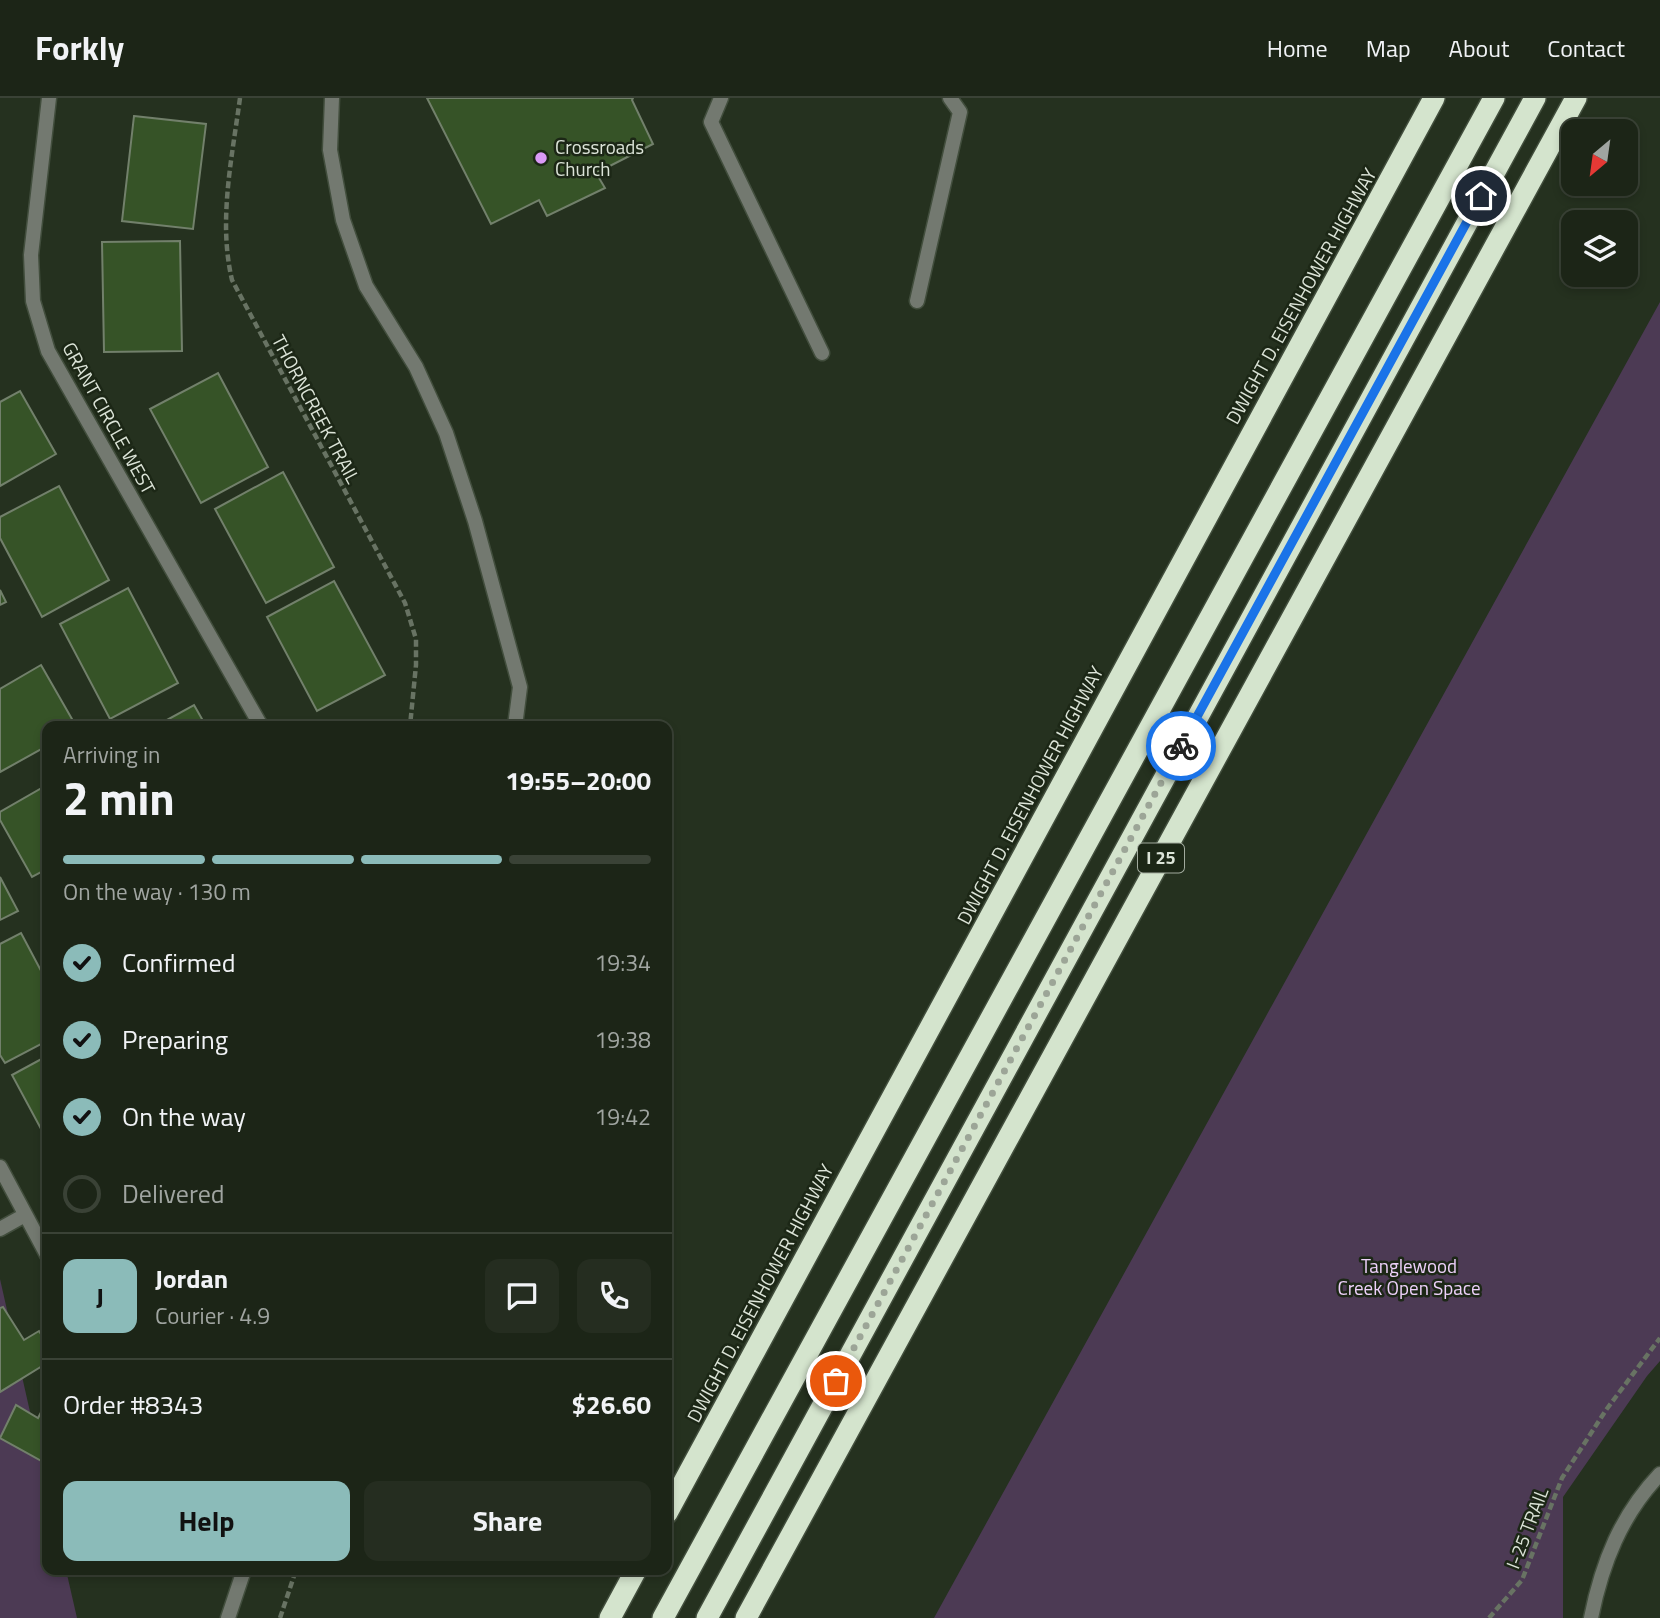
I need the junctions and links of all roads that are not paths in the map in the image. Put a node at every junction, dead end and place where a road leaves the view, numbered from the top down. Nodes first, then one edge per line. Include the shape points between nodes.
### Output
1 (49, 98) edge
2 (332, 98) edge
3 (721, 98) edge
4 (950, 98) edge
5 (1434, 98) edge
6 (1494, 98) edge
7 (1535, 98) edge
8 (1576, 98) edge
9 (917, 301) dead end
10 (822, 354) dead end
11 (258, 721) edge
12 (516, 721) edge
13 (0, 1167) edge
14 (25, 1215) junction
15 (0, 1229) edge
16 (42, 1246) edge
17 (1660, 1474) edge
18 (672, 1504) edge
19 (242, 1575) edge
20 (633, 1575) edge
21 (228, 1618) edge
22 (610, 1618) edge
23 (663, 1618) edge
24 (707, 1618) edge
25 (746, 1618) edge
26 (1591, 1618) edge

1 - 11 street, GRANT CIRCLE WEST via 31,255 33,301 48,351
2 - 12 street via 330,150 342,220 366,286 416,367 446,433 520,687
3 - 10 street via 711,122
4 - 9 street via 960,113
5 - 18 highway, DWIGHT D. EISENHOWER HIGHWAY
6 - 23 highway
7 - 24 highway
8 - 25 highway, I 25
13 - 14 street
14 - 15 street
14 - 16 street
17 - 26 street via 1620,1526 1602,1571
19 - 21 street
20 - 22 highway

